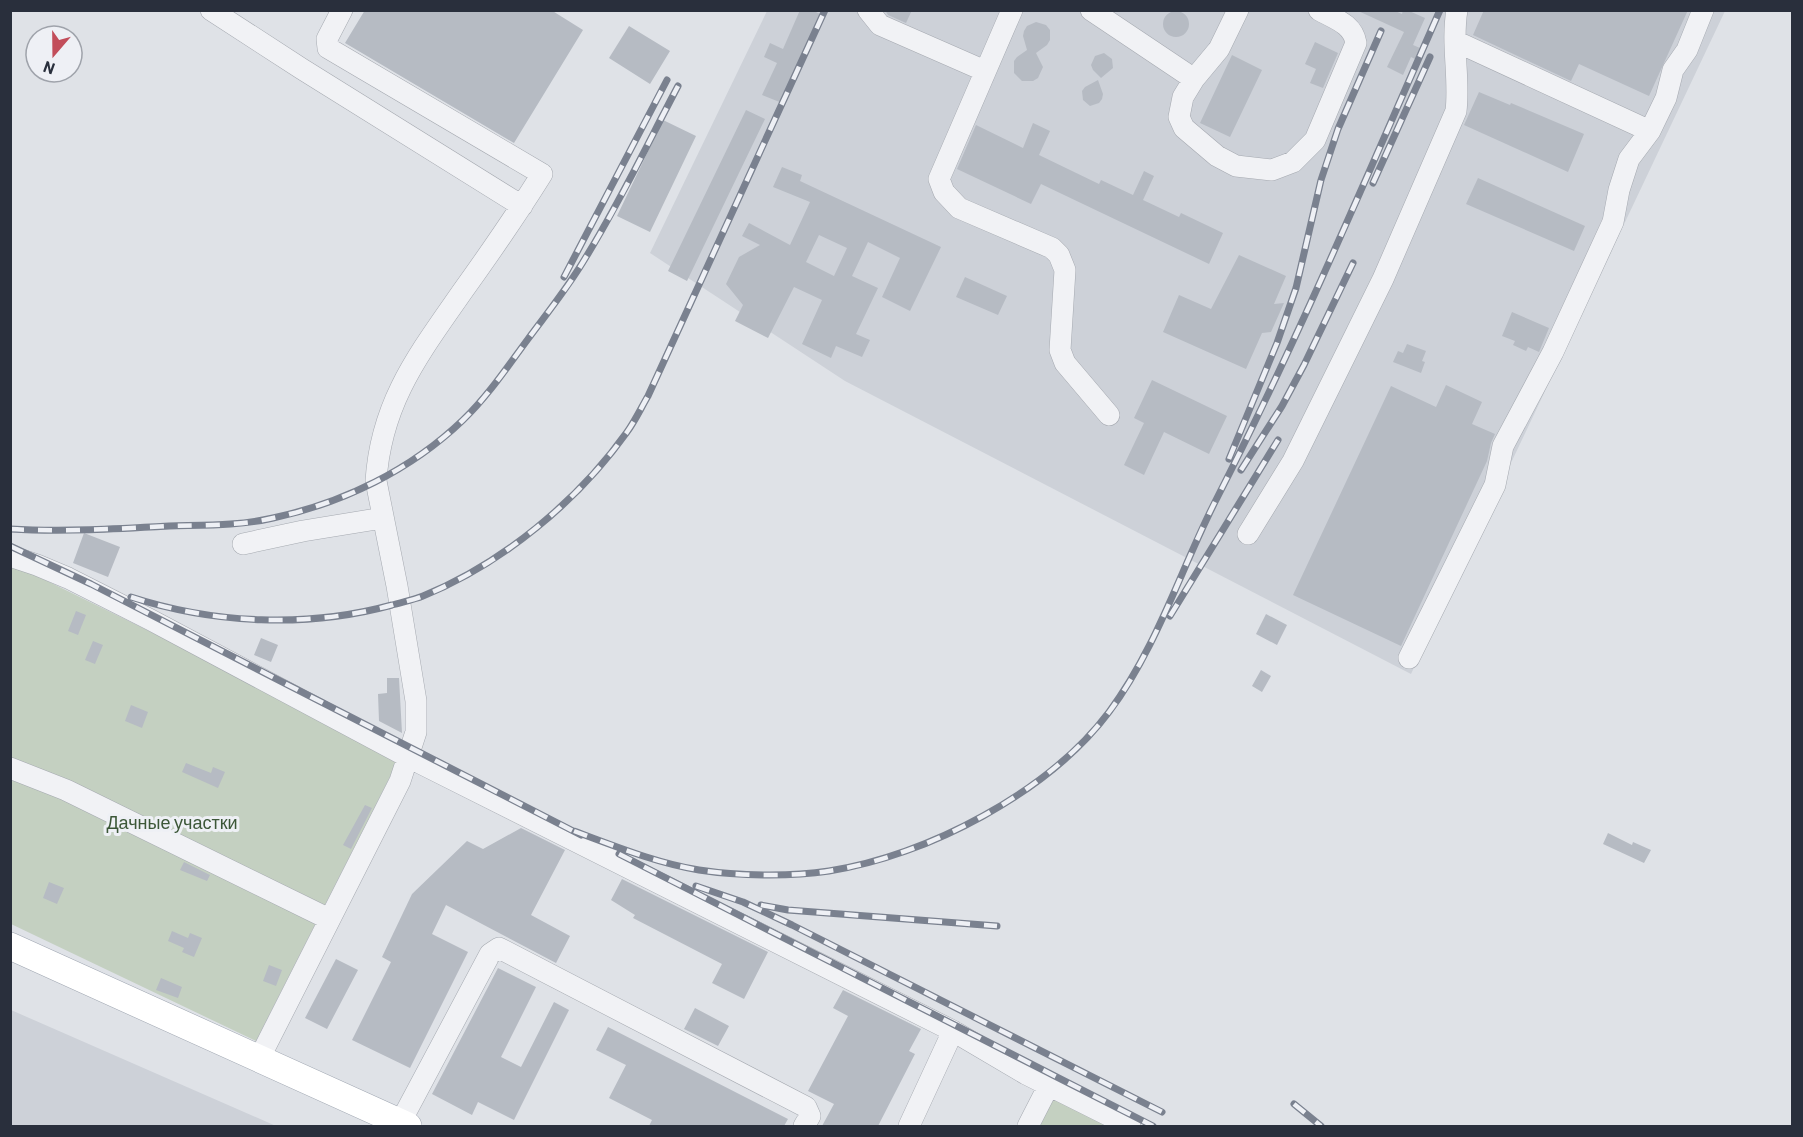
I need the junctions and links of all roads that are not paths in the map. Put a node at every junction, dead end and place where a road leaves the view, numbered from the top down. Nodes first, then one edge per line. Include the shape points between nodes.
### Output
1 (211, 10) edge
2 (342, 10) edge
3 (868, 10) edge
4 (1012, 10) edge
5 (1091, 10) edge
6 (1238, 10) edge
7 (1319, 10) edge
8 (1457, 10) edge
9 (1703, 10) edge
10 (1455, 41) junction
11 (985, 72) junction
12 (1194, 79) junction
13 (1650, 131) junction
14 (522, 206) junction
15 (1109, 415) dead end
16 (383, 518) junction
17 (1248, 534) dead end
18 (243, 544) dead end
19 (10, 556) edge
20 (1410, 658) dead end
21 (408, 757) junction
22 (10, 768) edge
23 (329, 919) junction
24 (10, 946) edge
25 (953, 1031) junction
26 (259, 1059) junction
27 (1049, 1085) junction
28 (404, 1125) edge
29 (804, 1126) edge
30 (909, 1126) edge
31 (1028, 1126) edge
32 (1130, 1126) edge

1 - 14 lane
2 - 14 lane via 327,39 328,48 542,174
3 - 11 lane via 880,25
4 - 11 lane
5 - 12 lane
6 - 12 lane via 1219,49
7 - 12 lane via 1349,26 1356,43 1315,140 1293,162 1272,170 1236,166 1217,156 1185,128 1179,117 1183,97
8 - 10 lane
9 - 13 lane via 1687,50 1673,70 1666,98
10 - 13 lane
10 - 17 lane via 1456,111 1383,279 1293,461
11 - 15 lane via 939,179 944,192 959,208 1052,248 1059,255 1065,270 1060,350 1065,363
13 - 20 lane via 1629,159 1613,222 1553,352 1503,446 1494,485
14 - 16 lane via 415,360 394,401 378,454 376,481
16 - 18 lane
16 - 21 lane via 416,701 417,732
19 - 21 lane via 68,578
21 - 23 lane via 400,781
21 - 25 lane
22 - 23 lane via 66,790
23 - 26 lane
24 - 26 main road
25 - 27 lane
25 - 30 lane
26 - 28 main road
27 - 31 lane
27 - 32 lane
28 - 29 lane via 489,954 499,948 806,1107 810,1116

